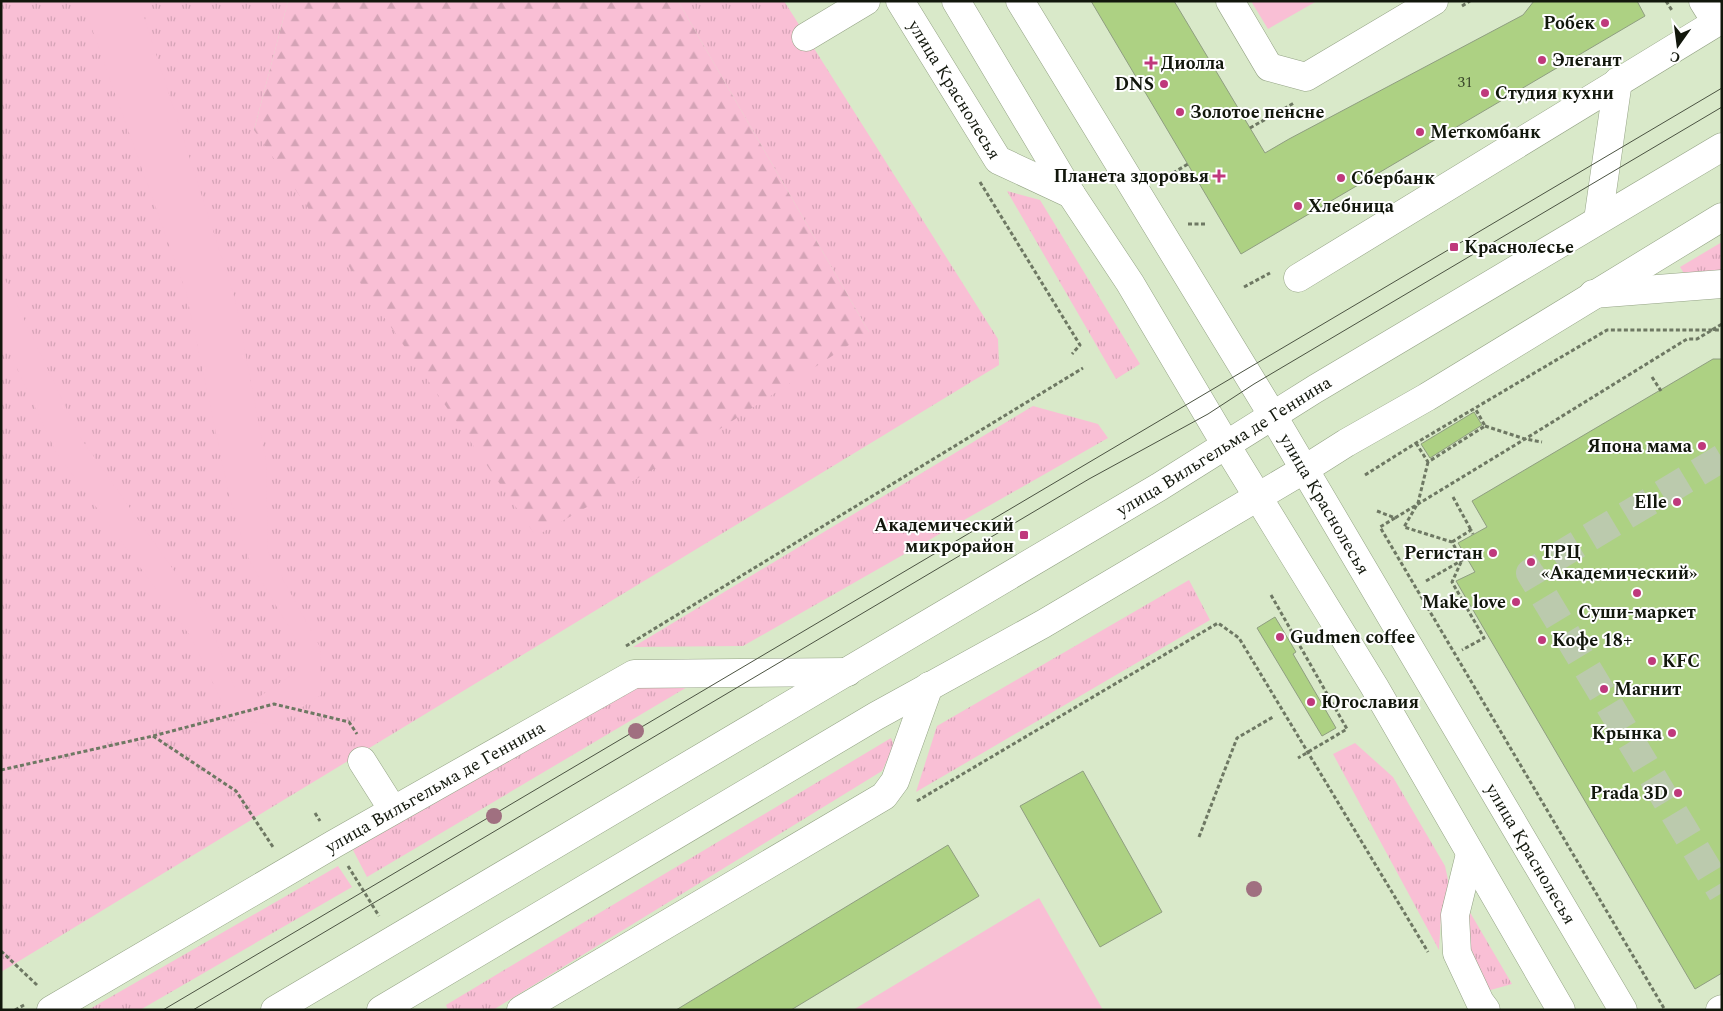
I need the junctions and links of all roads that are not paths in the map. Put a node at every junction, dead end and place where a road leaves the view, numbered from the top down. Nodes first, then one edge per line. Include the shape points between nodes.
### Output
1 (866, 1) edge
2 (900, 1) edge
3 (956, 1) edge
4 (1020, 1) edge
5 (1230, 1) edge
6 (1434, 1) edge
7 (1714, 14) edge
8 (806, 37) dead end
9 (1618, 81) junction
10 (1722, 147) edge
11 (1071, 194) junction
12 (1722, 218) edge
13 (1598, 220) junction
14 (1298, 278) dead end
15 (1722, 284) edge
16 (1593, 294) junction
17 (1273, 416) junction
18 (1226, 445) junction
19 (1305, 469) junction
20 (1258, 497) junction
21 (848, 672) junction
22 (929, 686) junction
23 (362, 761) dead end
24 (393, 810) junction
25 (1470, 854) junction
26 (45, 998) edge
27 (1478, 1007) edge
28 (275, 1010) edge
29 (381, 1010) edge
30 (521, 1010) edge
31 (1561, 1010) edge
32 (1624, 1010) edge

1 - 8 main road
2 - 11 main road, улица Краснолесья via 998,160
3 - 11 main road
4 - 17 main road, улица Краснолесья
5 - 6 main road via 1269,66 1306,76
7 - 9 main road
9 - 13 main road
9 - 14 main road
10 - 13 main road, улица Вильгельма де Геннина
11 - 18 main road via 1130,283
12 - 16 main road
13 - 17 main road, улица Вильгельма де Геннина
15 - 16 main road
16 - 19 main road
17 - 18 main road, улица Вильгельма де Геннина
17 - 19 main road, улица Краснолесья
18 - 20 main road
18 - 21 main road, улица Вильгельма де Геннина
19 - 20 main road
19 - 32 main road, улица Краснолесья
20 - 22 main road via 1043,624
20 - 25 main road via 1374,686
21 - 24 main road, улица Вильгельма де Геннина via 634,674
21 - 28 main road, улица Вильгельма де Геннина
22 - 29 main road
22 - 30 main road via 895,780 884,796
23 - 24 main road
24 - 26 main road, улица Вильгельма де Геннина
25 - 27 main road via 1455,915 1457,954
25 - 31 main road

